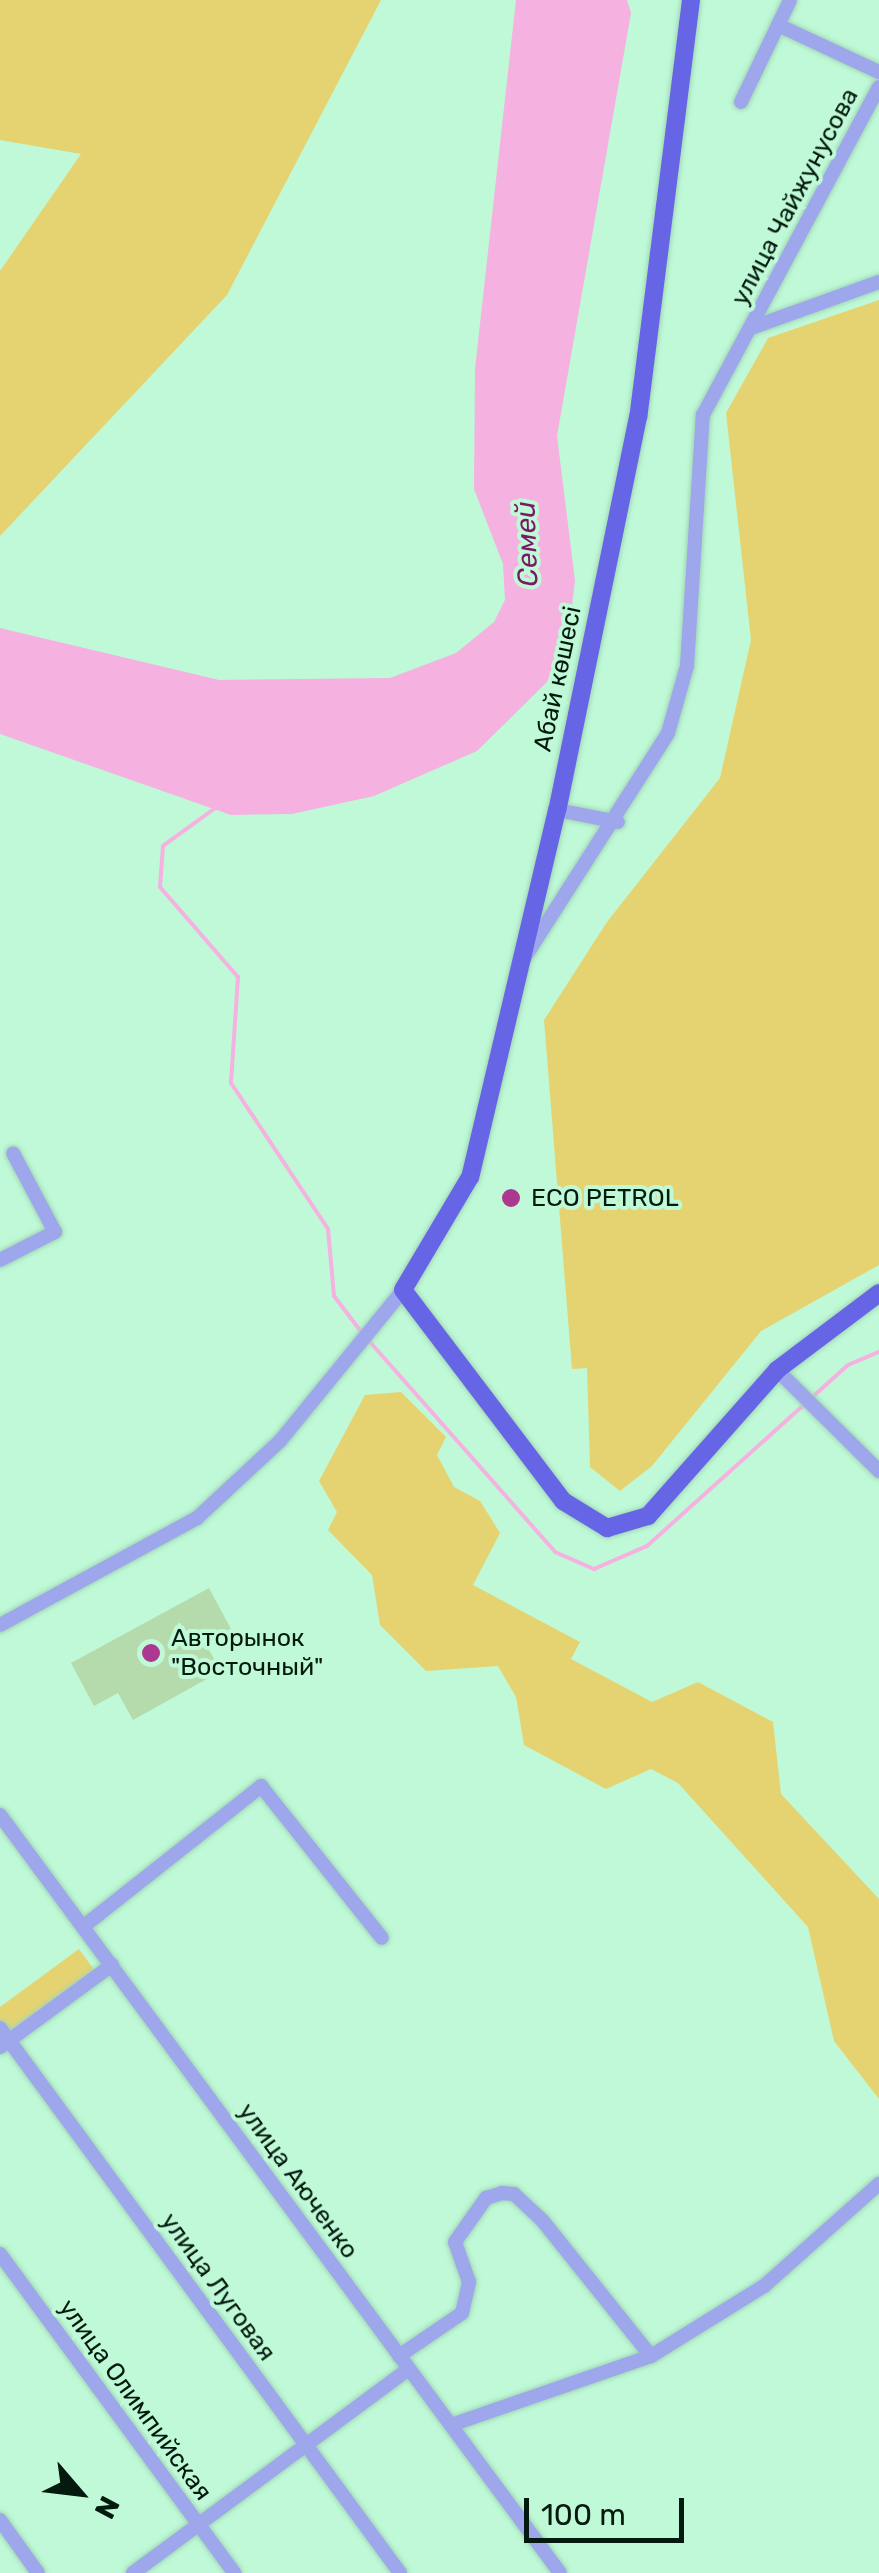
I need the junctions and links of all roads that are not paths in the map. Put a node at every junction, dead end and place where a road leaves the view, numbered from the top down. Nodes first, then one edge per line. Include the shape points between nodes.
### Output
1 (691, 0) edge
2 (790, 0) edge
3 (778, 25) junction
4 (879, 72) edge
5 (879, 87) edge
6 (741, 102) dead end
7 (879, 282) edge
8 (751, 328) junction
9 (557, 810) junction
10 (618, 822) junction
11 (521, 964) junction
12 (14, 1153) dead end
13 (0, 1260) edge
14 (403, 1290) junction
15 (879, 1293) edge
16 (777, 1370) junction
17 (879, 1471) edge
18 (0, 1625) edge
19 (0, 1815) edge
20 (84, 1926) junction
21 (382, 1938) dead end
22 (112, 1964) junction
23 (3, 2039) edge
24 (879, 2184) edge
25 (0, 2254) edge
26 (399, 2356) junction
27 (652, 2356) junction
28 (410, 2369) junction
29 (451, 2426) junction
30 (306, 2446) junction
31 (0, 2520) edge
32 (198, 2524) junction
33 (38, 2573) edge
34 (132, 2573) edge
35 (234, 2573) edge
36 (400, 2573) edge
37 (560, 2573) edge

1 - 9 main road, Абай көшесі via 638,417
2 - 3 street
3 - 4 street
3 - 6 street
5 - 8 street, улица Чайжунусова
7 - 8 street, улица Чайжунусова
8 - 10 street, улица Чайжунусова via 718,380 696,448 688,666 668,732
9 - 10 street
9 - 11 main road, Абай көшесі
10 - 11 street, улица Чайжунусова
11 - 14 main road, Абай көшесі via 470,1177
12 - 13 street via 55,1232
14 - 16 main road via 563,1501 607,1528 648,1516
14 - 18 street, Абай көшесі via 263,1459 197,1518
15 - 16 main road
16 - 17 street
19 - 20 street, улица Аюченко
20 - 21 street via 261,1786
20 - 22 street, улица Аюченко
22 - 23 street
22 - 26 street, улица Аюченко
23 - 30 street, улица Луговая
24 - 27 street via 764,2286
25 - 32 street, улица Олимпийская
26 - 27 street via 462,2313 469,2282 454,2242 486,2198 514,2194
26 - 28 street, улица Аюченко
27 - 29 street
28 - 29 street, улица Аюченко
28 - 30 street
29 - 37 street, улица Аюченко
30 - 32 street
30 - 36 street, улица Луговая
31 - 33 street
32 - 34 street
32 - 35 street, улица Олимпийская

